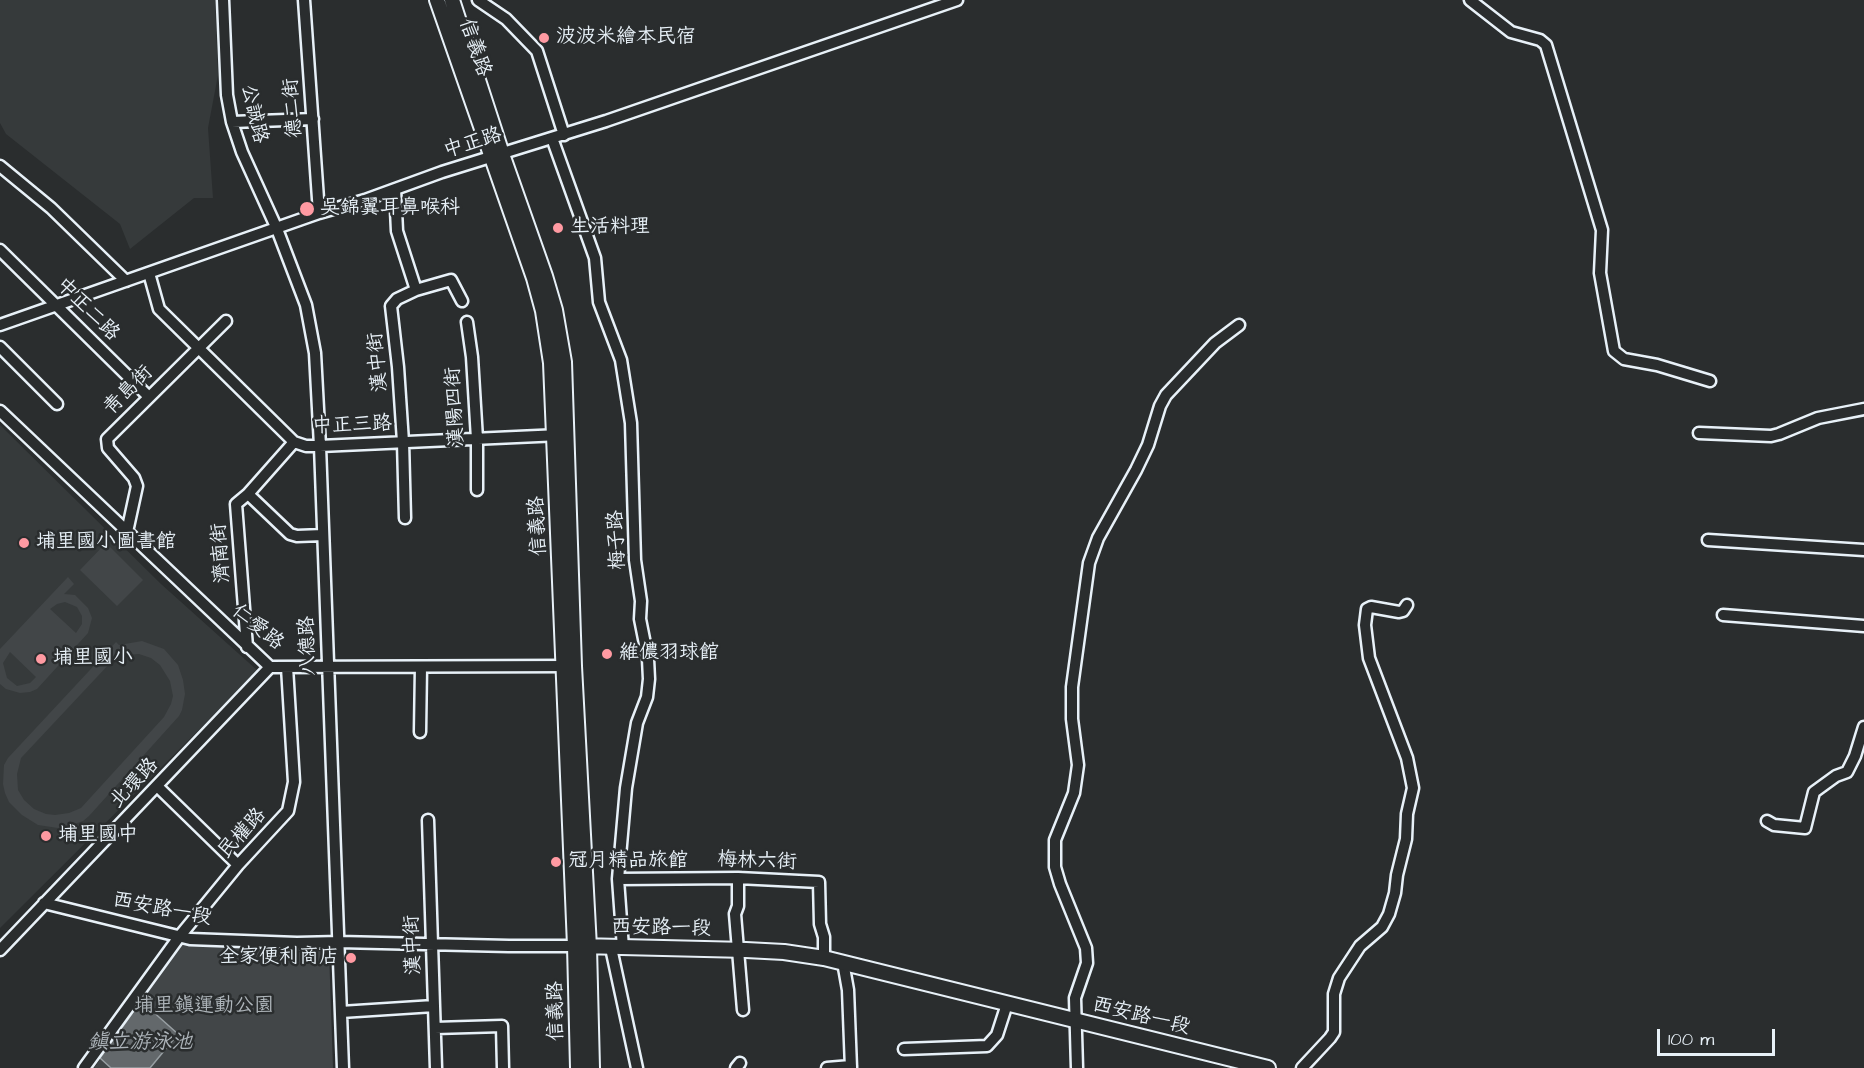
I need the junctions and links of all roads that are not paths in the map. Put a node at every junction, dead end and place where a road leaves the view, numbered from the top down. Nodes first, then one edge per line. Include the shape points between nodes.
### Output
1 (222, 0) edge
2 (304, 0) edge
3 (437, 0) edge
4 (452, 0) edge
5 (478, 0) edge
6 (957, 0) edge
7 (1470, 0) edge
8 (313, 119) junction
9 (232, 122) junction
10 (564, 135) junction
11 (552, 138) junction
12 (496, 155) junction
13 (0, 166) edge
14 (395, 189) junction
15 (319, 213) junction
16 (277, 229) junction
17 (0, 250) edge
18 (149, 273) junction
19 (126, 281) junction
20 (416, 290) junction
21 (462, 301) dead end
22 (56, 306) junction
23 (226, 321) dead end
24 (467, 322) dead end
25 (0, 325) edge
26 (1239, 325) dead end
27 (0, 346) edge
28 (197, 348) junction
29 (1710, 381) dead end
30 (148, 396) junction
31 (57, 404) dead end
32 (1864, 409) edge
33 (0, 411) edge
34 (1699, 433) dead end
35 (560, 435) junction
36 (477, 440) junction
37 (294, 442) junction
38 (403, 442) junction
39 (320, 446) junction
40 (477, 490) dead end
41 (248, 494) junction
42 (405, 518) dead end
43 (127, 532) junction
44 (323, 536) junction
45 (1708, 540) dead end
46 (1864, 550) edge
47 (1407, 605) dead end
48 (1723, 615) dead end
49 (1864, 626) edge
50 (247, 647) junction
51 (568, 666) junction
52 (270, 667) junction
53 (287, 667) junction
54 (328, 667) junction
55 (420, 667) junction
56 (1864, 728) edge
57 (420, 732) dead end
58 (157, 786) junction
59 (428, 820) dead end
60 (1767, 821) dead end
61 (238, 865) junction
62 (738, 878) junction
63 (618, 879) junction
64 (44, 903) junction
65 (179, 937) junction
66 (339, 942) junction
67 (432, 944) junction
68 (582, 946) junction
69 (617, 948) junction
70 (0, 950) edge
71 (736, 950) junction
72 (824, 958) junction
73 (843, 962) junction
74 (1007, 1004) junction
75 (434, 1006) junction
76 (743, 1010) dead end
77 (341, 1011) junction
78 (1076, 1021) junction
79 (435, 1028) junction
80 (904, 1049) dead end
81 (851, 1067) edge
82 (84, 1068) edge
83 (342, 1068) edge
84 (436, 1068) edge
85 (503, 1068) edge
86 (578, 1068) edge
87 (592, 1068) edge
88 (637, 1068) edge
89 (827, 1068) edge
90 (1077, 1068) edge
91 (1268, 1068) edge
92 (1302, 1068) edge

1 - 9 street, 公誠路
2 - 8 street, 德二街
3 - 12 main road, 信義路
4 - 12 main road, 信義路
5 - 10 street via 507,19 537,51
6 - 10 street, 中正路
7 - 29 street via 1511,32 1546,45 1602,230 1600,273 1614,351 1624,359 1657,364
8 - 9 street
8 - 15 street, 德二街
9 - 16 street, 公誠路
10 - 11 street, 中正路
11 - 12 street, 中正路
11 - 63 street, 梅子路 via 595,258 599,302 621,360 631,423 635,561 650,679 630,757
12 - 14 street, 中正路
12 - 35 main road, 信義路 via 543,311
13 - 19 street via 51,208
14 - 15 street, 中正路
14 - 20 street via 397,231
15 - 16 street, 中正路
16 - 18 street, 中正路
16 - 39 street, 八德路 via 306,304 315,353
17 - 22 street, 中正二路
18 - 19 street, 中正路
18 - 28 street, 中正三路 via 159,309
19 - 22 street, 中正路
20 - 21 street via 451,280
20 - 38 street, 漢中街 via 391,306
22 - 25 street, 中正路
22 - 30 street, 中正二路
23 - 28 street, 青島街
24 - 36 street, 漢陽四街
26 - 78 street via 1215,343 1166,395 1144,453 1098,538 1089,563 1072,687 1078,765 1074,793 1055,840 1055,867 1086,948 1087,963 1075,998
27 - 31 street
28 - 30 street, 青島街
28 - 37 street, 中正三路
30 - 43 street, 青島街 via 107,439 108,448 137,486
32 - 34 street via 1818,418 1779,434
33 - 43 street, 仁愛路
35 - 36 street, 中正三路
35 - 51 main road, 信義路 via 560,562
36 - 38 street, 中正三路
36 - 40 street, 漢陽四街
37 - 39 street, 中正三路
37 - 41 street, 濟南街
38 - 39 street, 中正三路
38 - 42 street, 漢中街
39 - 44 street, 八德路
41 - 44 street via 290,534
41 - 50 street, 濟南街 via 236,504
43 - 50 street, 仁愛路
44 - 54 street, 八德路
45 - 46 street
47 - 92 street via 1399,612 1371,607 1367,609 1365,625 1369,658 1407,758 1413,788 1395,893 1382,927 1359,946 1339,978 1334,994 1334,1032
48 - 49 street
50 - 52 street, 仁愛路
51 - 55 street, 仁愛路
51 - 68 main road, 信義路
52 - 53 street, 仁愛路
52 - 58 street, 北環路
53 - 54 street, 仁愛路
53 - 61 street, 民權路 via 294,782 288,811
54 - 55 street, 仁愛路
54 - 66 street, 八德路
55 - 57 street
56 - 60 street via 1847,772 1814,792 1805,828
58 - 61 street
58 - 64 street, 北環路
59 - 67 street, 漢中街
61 - 65 street, 民權路
62 - 63 street, 梅林六街
62 - 71 street
62 - 72 street, 梅林六街 via 819,882
63 - 69 street, 梅子路
64 - 65 street, 西安路一段
64 - 70 street, 北環路
65 - 66 street, 西安路一段
65 - 82 street, 民權路
66 - 67 street, 西安路一段
66 - 77 street, 八德路
67 - 68 street, 西安路一段
67 - 75 street, 漢中街
68 - 69 main road, 西安路一段
68 - 86 main road, 信義路
68 - 87 main road, 信義路
69 - 71 main road, 西安路一段
69 - 88 street, 梅子路
71 - 72 main road, 西安路一段
71 - 76 street
72 - 73 main road, 西安路一段
73 - 74 main road, 西安路一段
73 - 81 street
74 - 78 main road, 西安路一段
74 - 80 street via 997,1035 987,1046
75 - 77 street
75 - 79 street, 漢中街
77 - 83 street, 八德路
78 - 90 street
78 - 91 main road, 西安路一段
79 - 84 street, 漢中街
79 - 85 street via 502,1026
81 - 89 street

